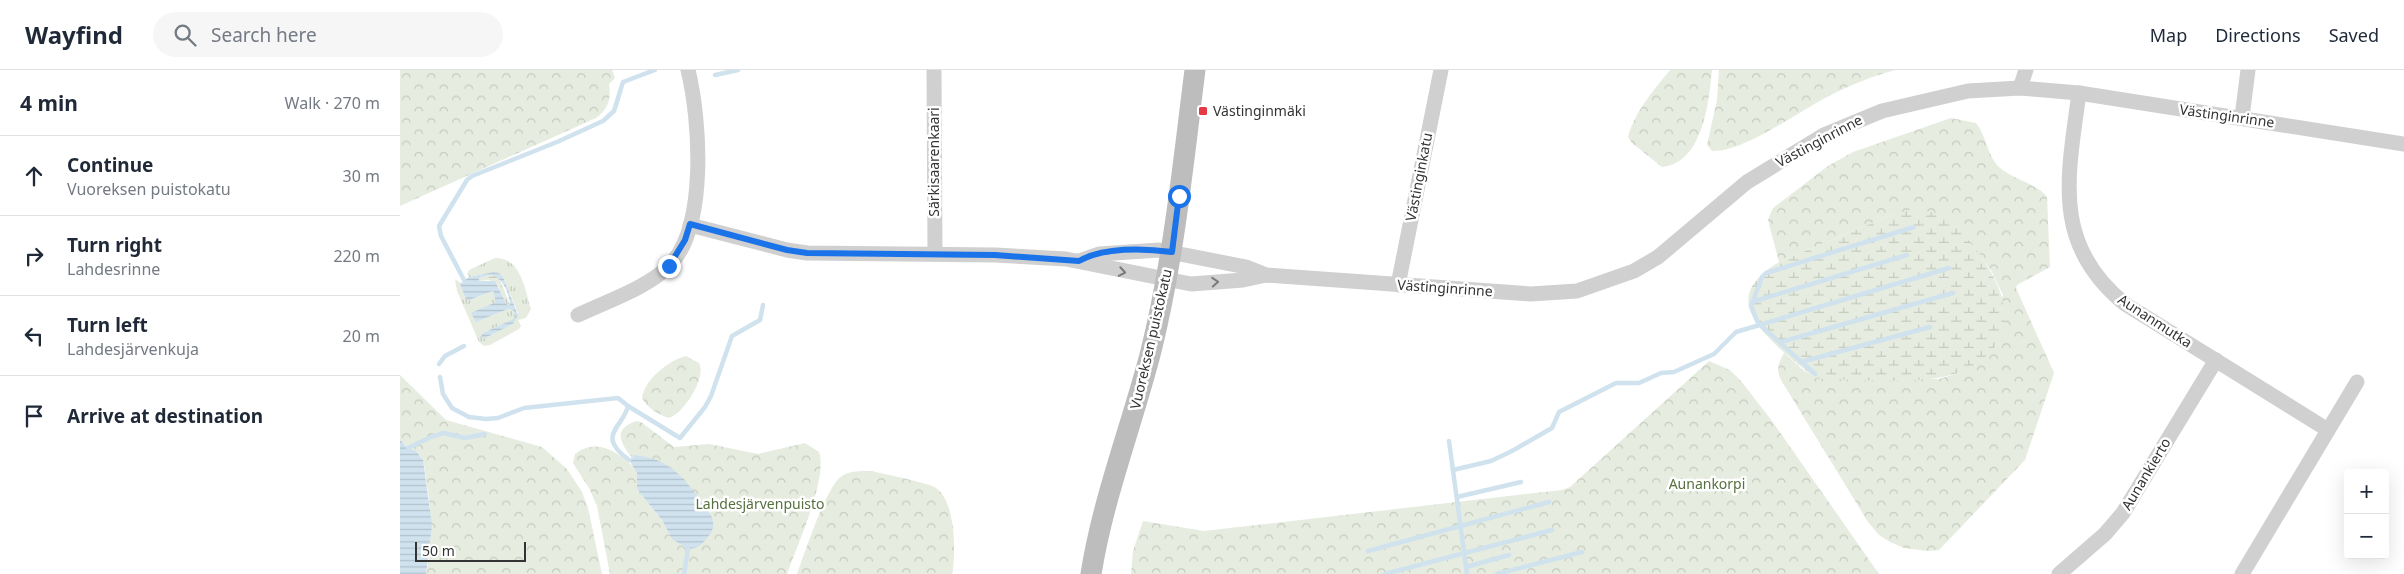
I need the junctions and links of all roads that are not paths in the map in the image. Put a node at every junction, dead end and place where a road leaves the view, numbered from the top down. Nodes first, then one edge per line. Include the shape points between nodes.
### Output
1 (688, 70) edge
2 (934, 70) edge
3 (1195, 70) edge
4 (1441, 70) edge
5 (2026, 70) edge
6 (2248, 70) edge
7 (2020, 88) junction
8 (2078, 93) junction
9 (2242, 117) junction
10 (2404, 144) edge
11 (690, 224) junction
12 (1172, 252) junction
13 (934, 254) junction
14 (1079, 261) junction
15 (1266, 275) junction
16 (1166, 280) junction
17 (1398, 285) junction
18 (578, 315) dead end
19 (2216, 360) junction
20 (2357, 382) dead end
21 (2328, 430) junction
22 (1090, 574) edge
23 (2059, 574) edge
24 (2242, 574) edge

1 - 11 street via 698,129 698,159
2 - 13 street, Särkisaarenkaari
3 - 12 main road, Vuoreksen puistokatu
4 - 17 street, Västinginkatu
5 - 7 street
6 - 9 street
7 - 8 street, Västinginrinne
7 - 17 street, Västinginrinne via 1968,91 1898,106 1858,119 1775,163 1747,182 1658,257 1606,282 1577,291 1531,294
8 - 9 street, Västinginrinne
8 - 19 street, Aunanmutka via 2067,181 2076,238 2100,280 2125,304
9 - 10 street, Västinginrinne
11 - 13 street via 807,253
11 - 18 street via 680,250 660,274
12 - 14 street, Västinginrinne via 1120,251 1088,256
12 - 15 street, Västinginrinne via 1246,267
12 - 16 main road, Vuoreksen puistokatu
13 - 14 street
14 -> 16 street, Västinginrinne
16 -> 15 street, Västinginrinne via 1190,284
15 - 17 street, Västinginrinne
16 - 22 main road, Vuoreksen puistokatu via 1151,350
19 - 21 street, Aunanmutka
19 - 23 street, Aunankierto via 2123,513 2105,534
20 - 21 street
21 - 24 street

